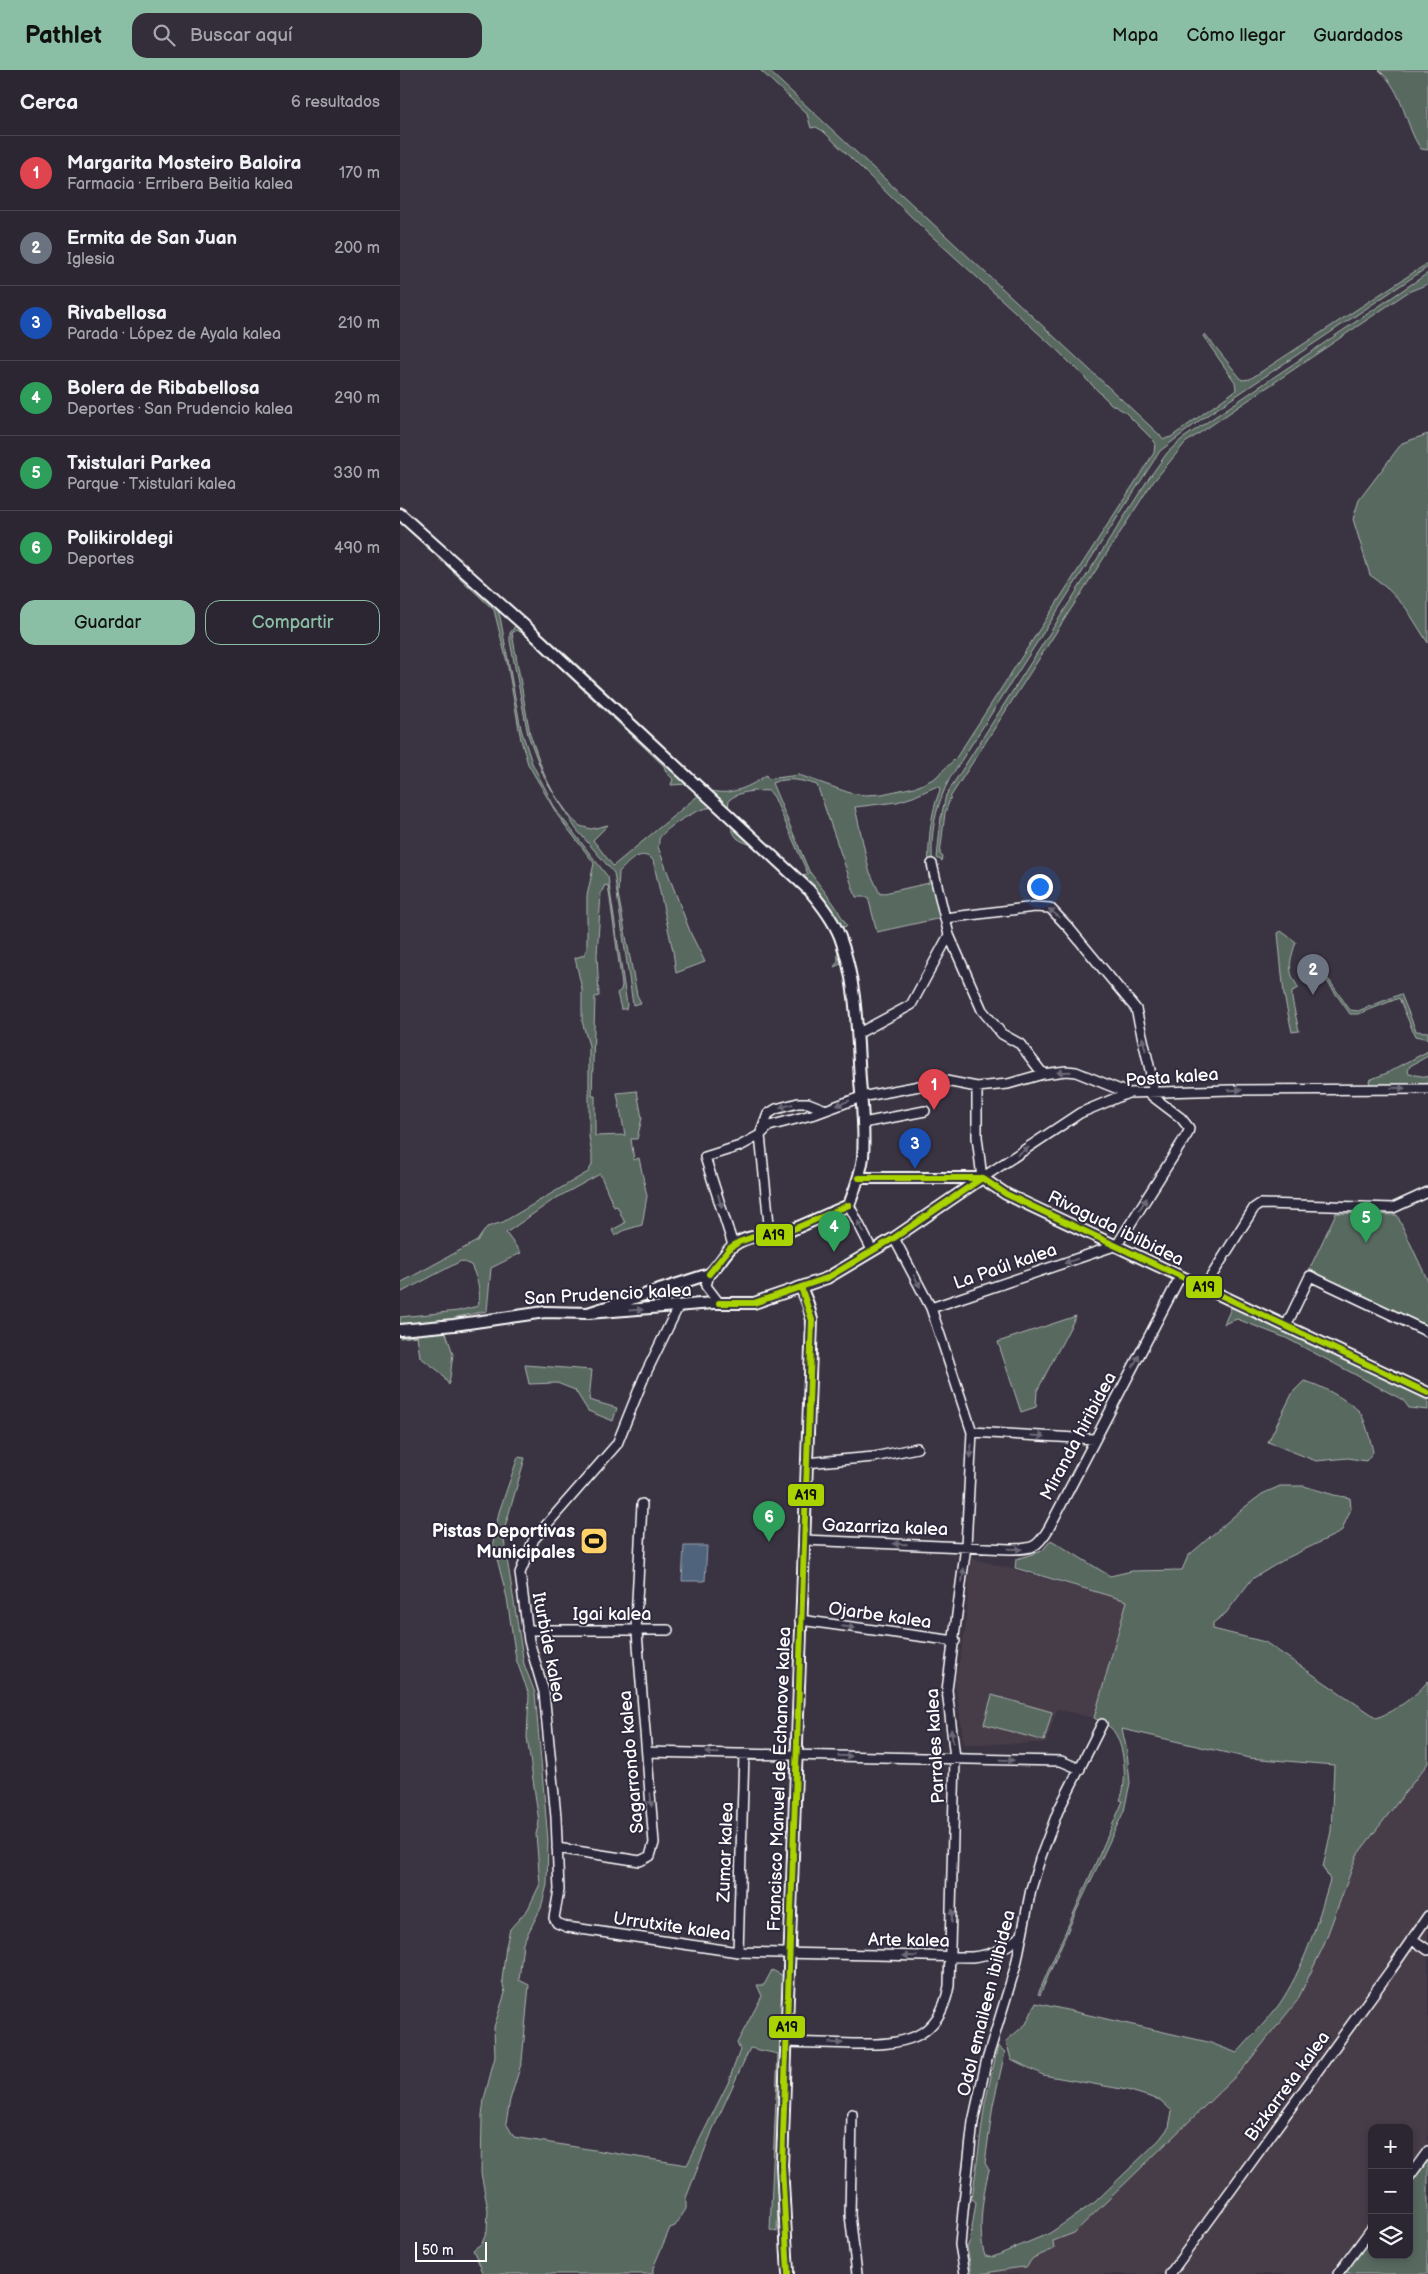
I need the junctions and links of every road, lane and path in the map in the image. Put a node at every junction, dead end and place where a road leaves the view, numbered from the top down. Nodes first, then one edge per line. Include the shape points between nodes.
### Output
1 (400, 514) edge
2 (932, 864) dead end
3 (945, 918) junction
4 (949, 935) junction
5 (857, 1034) junction
6 (1043, 1074) junction
7 (1110, 1086) junction
8 (977, 1087) junction
9 (1428, 1089) edge
10 (1152, 1092) junction
11 (1128, 1094) junction
12 (861, 1097) junction
13 (1111, 1100) junction
14 (826, 1110) junction
15 (926, 1111) dead end
16 (863, 1123) junction
17 (760, 1135) junction
18 (859, 1178) junction
19 (982, 1178) junction
20 (1428, 1192) edge
21 (850, 1205) junction
22 (770, 1234) junction
23 (894, 1238) junction
24 (733, 1245) junction
25 (1117, 1245) junction
26 (872, 1250) junction
27 (709, 1274) junction
28 (1180, 1277) junction
29 (801, 1287) junction
30 (1204, 1288) junction
31 (719, 1303) junction
32 (678, 1307) junction
33 (931, 1308) junction
34 (588, 1313) junction
35 (1286, 1326) junction
36 (400, 1330) edge
37 (1428, 1332) edge
38 (1428, 1393) edge
39 (972, 1432) junction
40 (1094, 1439) junction
41 (917, 1448) dead end
42 (806, 1463) junction
43 (642, 1504) dead end
44 (804, 1540) junction
45 (966, 1546) junction
46 (800, 1620) junction
47 (527, 1630) junction
48 (637, 1630) junction
49 (668, 1630) dead end
50 (955, 1641) junction
51 (1102, 1724) dead end
52 (647, 1752) junction
53 (744, 1754) junction
54 (796, 1755) junction
55 (955, 1758) junction
56 (1080, 1768) junction
57 (558, 1848) junction
58 (1428, 1916) edge
59 (554, 1918) joint
60 (1022, 1934) junction
61 (1412, 1939) junction
62 (1428, 1950) edge
63 (738, 1952) junction
64 (790, 1954) junction
65 (950, 1957) junction
66 (787, 2042) junction
67 (852, 2114) dead end
68 (1428, 2151) edge
69 (1413, 2172) edge
70 (1368, 2233) edge
71 (788, 2274) edge
72 (857, 2274) edge
73 (965, 2274) edge
74 (1170, 2274) edge
75 (1338, 2274) edge

1 - 5 street via 808,890 840,935 852,981
2 - 3 street
3 - 4 street
10 -> 3 street via 1153,1083 1136,1009 1050,908
4 - 5 street via 911,1005
4 - 6 street via 982,1010 1002,1034 1020,1044
5 - 12 street
7 -> 6 street via 1076,1072
6 - 8 street via 1008,1084
7 - 11 street
7 - 13 street
8 - 12 street via 946,1081
8 - 19 street via 977,1137
10 -> 9 street, Posta kalea
10 - 11 street, Posta kalea
25 -> 10 street via 1188,1132 1186,1124 1157,1102
11 - 13 street, Posta kalea
12 -> 14 street
12 - 16 street
19 -> 13 street, Posta kalea via 1080,1113
14 - 17 street via 769,1126
14 -> 17 street via 804,1102 776,1109 768,1114
15 - 16 street
16 - 18 street
17 - 22 street
17 -> 24 street via 740,1146 704,1157
18 - 19 street
18 - 21 street
19 - 23 street, Posta kalea
19 - 25 street, Rivaguda ibilbidea via 1006,1194
20 - 30 street via 1392,1208 1260,1204 1254,1208
21 - 22 street via 780,1235
26 -> 21 street
22 - 24 street
23 - 26 street, Posta kalea
23 -> 33 street, Parrales kalea
24 - 27 street
25 - 28 street, Rivaguda ibilbidea
25 -> 33 street, La Paúl kalea
26 - 29 street, San Prudencio kalea via 827,1278
27 - 31 street via 706,1286
27 - 34 street
28 - 30 street, Rivaguda ibilbidea
40 -> 28 street, Miranda hiribidea
29 - 31 street, San Prudencio kalea via 754,1303
29 - 42 street, Francisco Manuel de Echanove kalea via 812,1320
30 - 35 street, Rivaguda ibilbidea
31 - 32 street, San Prudencio kalea
34 -> 32 street, San Prudencio kalea
32 - 47 street, Iturbide kalea via 644,1377 617,1444 534,1539 520,1573
33 - 39 street, Parrales kalea
34 - 36 street, San Prudencio kalea via 545,1312
35 - 37 street via 1310,1276
35 - 38 street, Rivaguda ibilbidea
39 -> 40 street
39 -> 45 street, Parrales kalea
45 -> 40 street, Miranda hiribidea via 1024,1549 1040,1543
41 - 42 street via 874,1457
42 - 44 street, Francisco Manuel de Echanove kalea
43 - 48 street, Sagarrondo kalea
45 -> 44 street, Gazarriza kalea
44 - 46 street, Francisco Manuel de Echanove kalea
50 -> 45 street, Parrales kalea
46 -> 50 street, Ojarbe kalea
46 - 54 street, Francisco Manuel de Echanove kalea
47 - 48 street, Igai kalea
47 - 57 street, Iturbide kalea via 544,1692
48 - 49 street, Igai kalea
48 - 52 street, Sagarrondo kalea
55 -> 50 street, Parrales kalea via 948,1690
51 - 56 street, Odol emaileen ibilbidea
53 -> 52 street
52 -> 57 street, Sagarrondo kalea via 654,1843 650,1856 640,1861
53 - 54 street
53 - 63 street, Zumar kalea
54 -> 55 street
54 - 64 street, Francisco Manuel de Echanove kalea
55 -> 56 street via 1061,1761
65 -> 55 street, Parrales kalea
56 - 60 street, Odol emaileen ibilbidea via 1058,1811 1040,1859
57 - 59 street, Iturbide kalea via 559,1890
58 - 61 street, Bizkarreta kalea
59 - 63 street, Urrutxite kalea via 557,1924 567,1927
60 - 65 street, Arte kalea via 994,1953 972,1958
60 - 73 street, Odol emaileen ibilbidea via 1016,1965 986,2062 973,2122 960,2245
61 - 62 street
61 - 74 street, Bizkarreta kalea
63 - 64 street, Urrutxite kalea
65 -> 64 street, Arte kalea
64 - 66 street, Francisco Manuel de Echanove kalea
66 -> 65 street, Parrales kalea via 883,2044 898,2043 920,2035 944,2005 949,1986
66 - 71 street, Francisco Manuel de Echanove kalea via 782,2165
67 - 72 street via 850,2215
68 - 69 street
70 - 75 street

